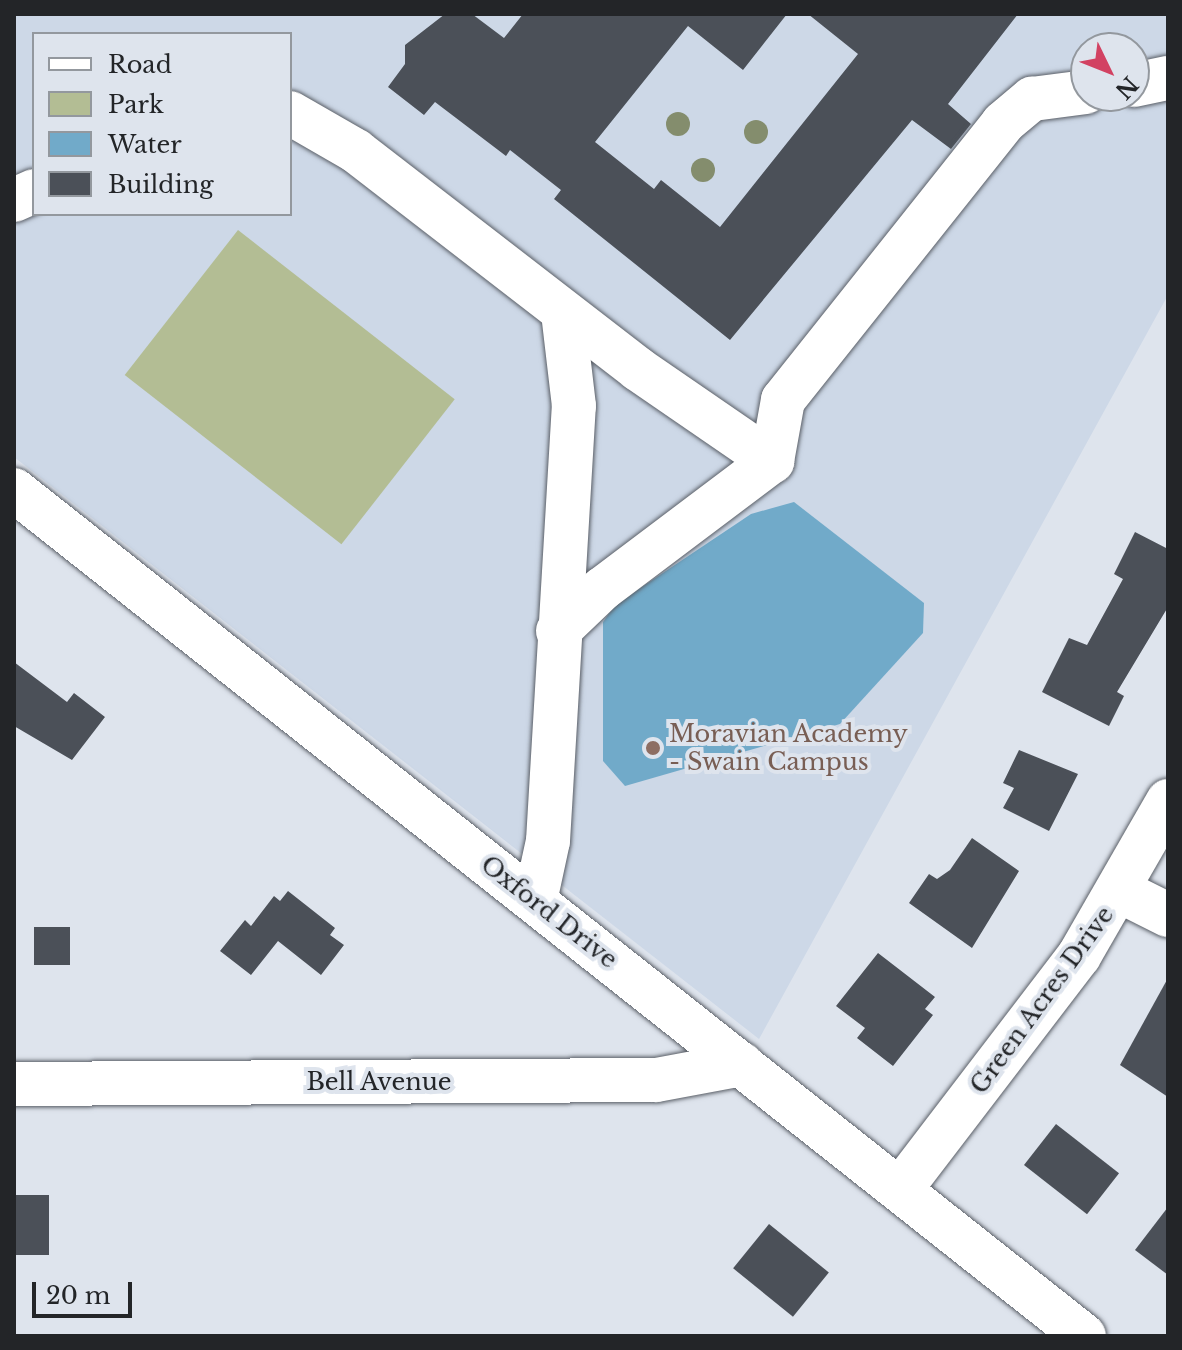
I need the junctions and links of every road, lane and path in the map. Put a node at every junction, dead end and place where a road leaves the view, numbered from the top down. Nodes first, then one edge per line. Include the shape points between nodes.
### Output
1 (1070, 94) edge
2 (292, 114) edge
3 (563, 312) junction
4 (772, 461) junction
5 (14, 490) edge
6 (558, 631) junction
7 (1168, 801) edge
8 (1120, 891) junction
9 (535, 901) junction
10 (1168, 915) edge
11 (742, 1064) junction
12 (14, 1084) edge
13 (900, 1190) junction
14 (1084, 1336) edge

1 - 4 main road via 1032,99 1003,123 783,400
2 - 3 main road via 356,151
3 - 4 main road
3 - 6 main road via 574,406
4 - 6 main road via 602,589
5 - 9 main road, Oxford Drive
6 - 9 main road via 548,841
7 - 8 main road, Green Acres Drive
8 - 10 main road
8 - 13 main road, Green Acres Drive
9 - 11 main road, Oxford Drive
11 - 12 main road, Bell Avenue via 656,1080
11 - 13 main road, Oxford Drive
13 - 14 main road, Oxford Drive

